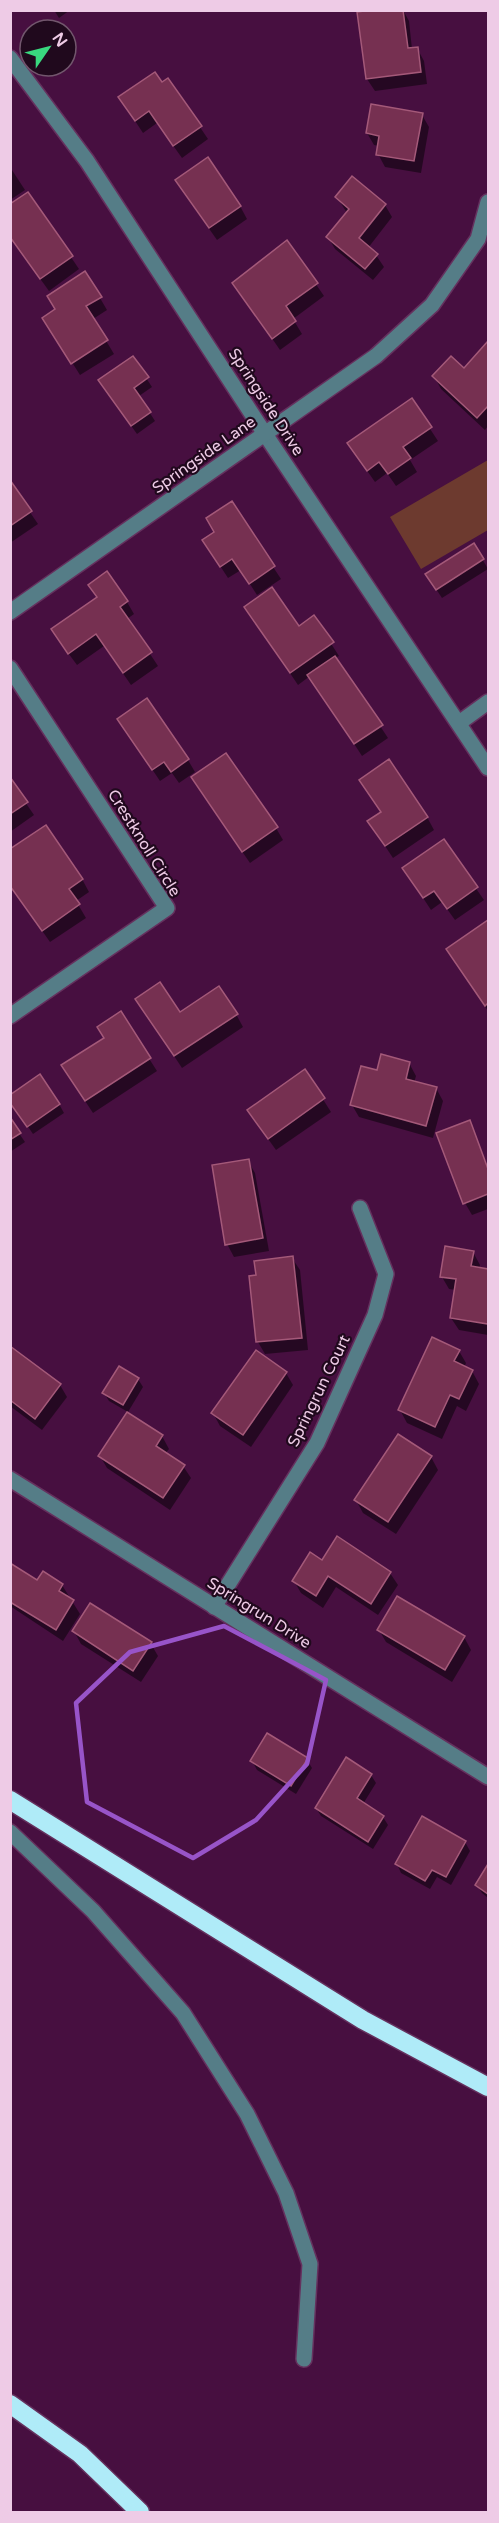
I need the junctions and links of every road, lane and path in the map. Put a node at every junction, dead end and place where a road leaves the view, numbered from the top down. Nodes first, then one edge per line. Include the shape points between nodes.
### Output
1 (10, 58) edge
2 (489, 202) edge
3 (265, 434) junction
4 (10, 612) edge
5 (10, 668) edge
6 (489, 702) edge
7 (459, 723) junction
8 (489, 768) edge
9 (10, 1016) edge
10 (360, 1208) dead end
11 (10, 1479) edge
12 (214, 1607) junction
13 (489, 1777) edge
14 (10, 1800) edge
15 (10, 1832) edge
16 (489, 2087) edge
17 (304, 2359) dead end
18 (10, 2404) edge
19 (140, 2512) edge

1 - 3 street, Springside Drive via 87,161
2 - 3 street, Springside Lane via 478,239 432,305 376,356
3 - 4 street, Springside Lane
3 - 7 street, Springside Drive
5 - 9 street, Crestknoll Circle via 167,908
6 - 7 street
7 - 8 street, Springside Drive
10 - 12 street, Springrun Court via 386,1274 375,1315 317,1443
11 - 12 street, Springrun Drive
12 - 13 street, Springrun Drive
14 - 16 highway via 363,2020
15 - 17 street via 93,1911 183,2013 247,2114 286,2193 310,2264
18 - 19 highway via 80,2454

